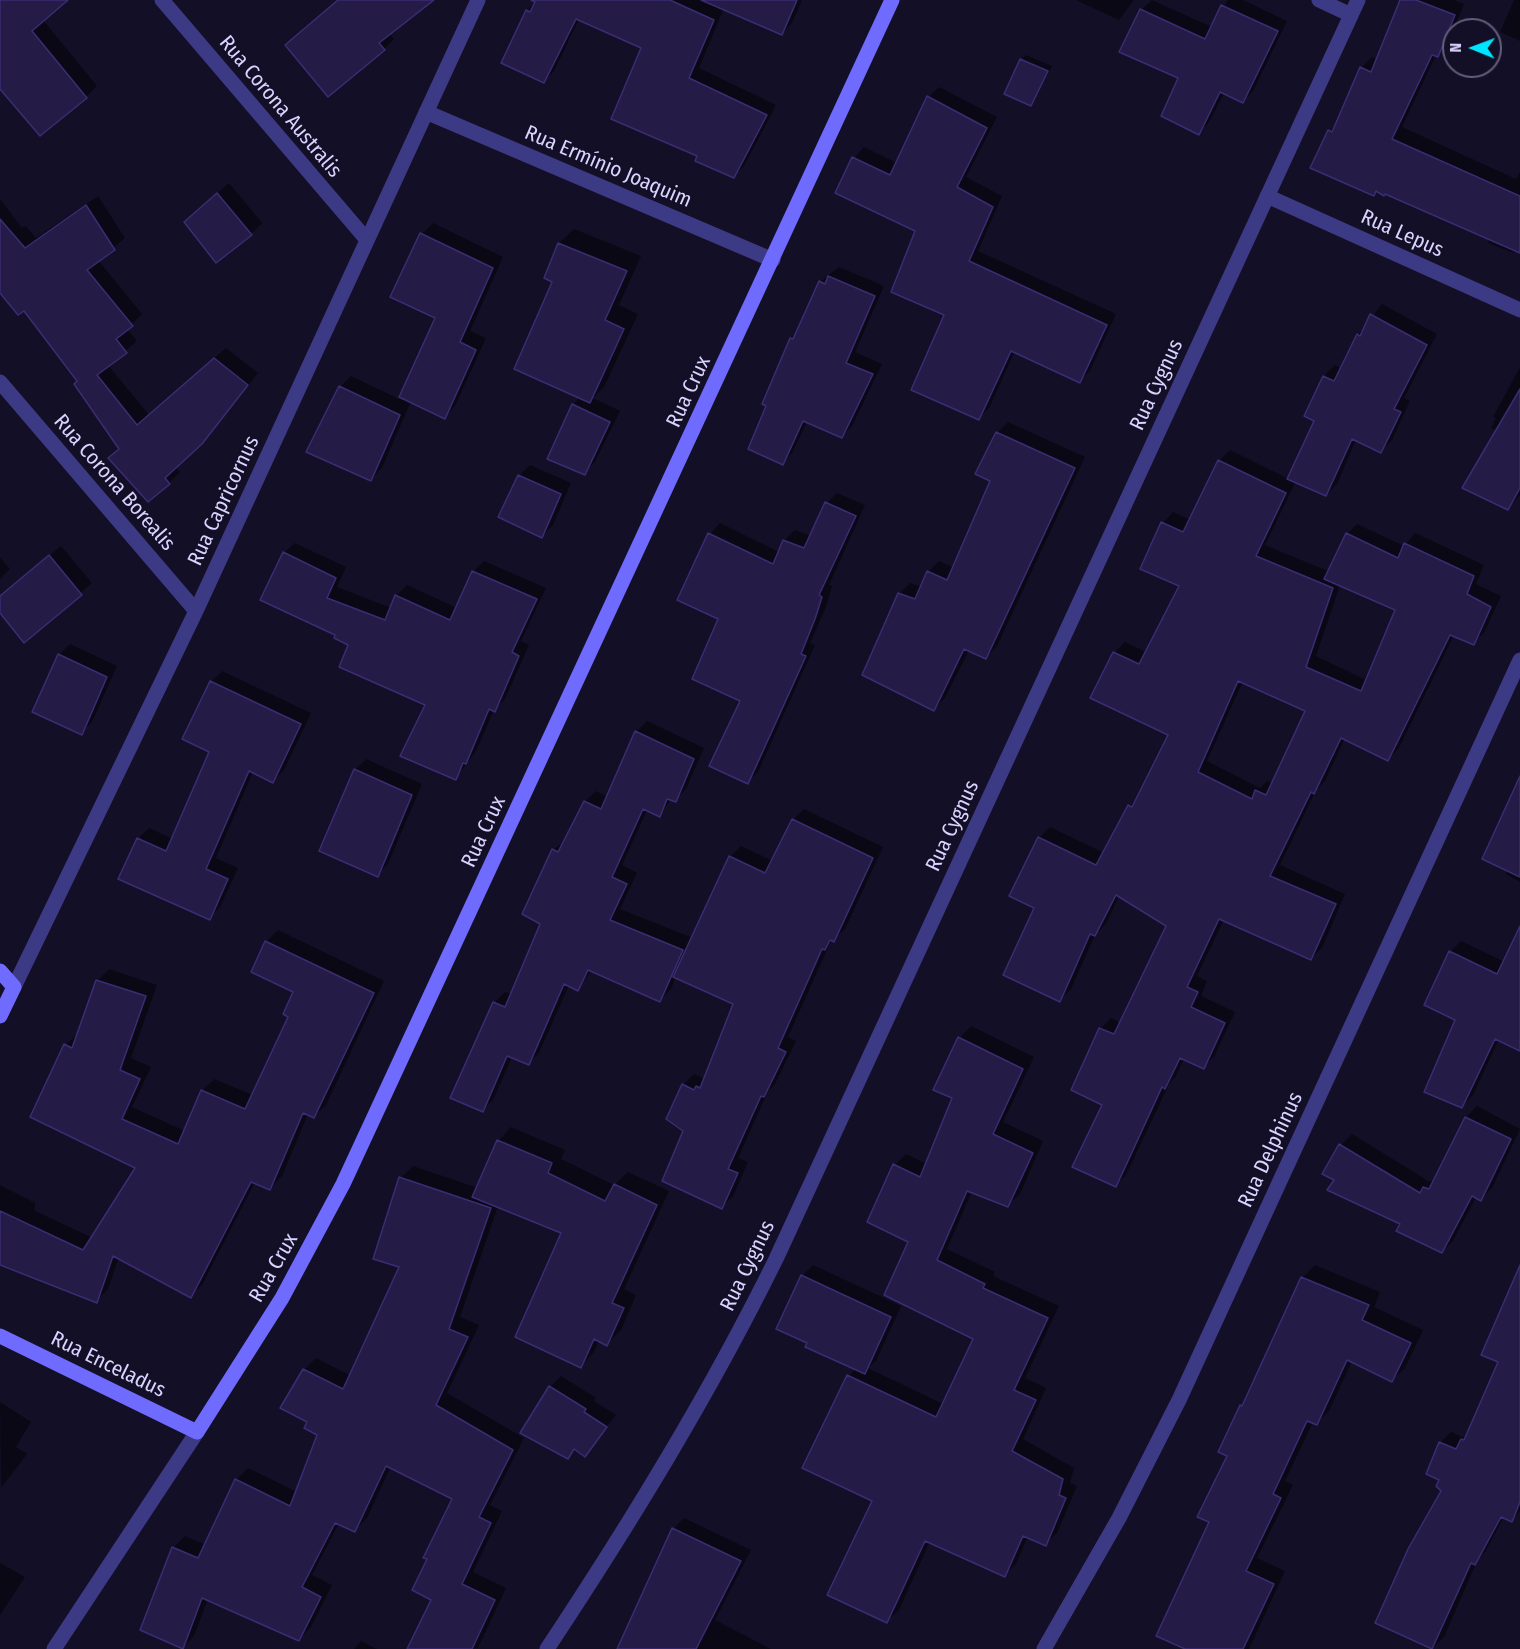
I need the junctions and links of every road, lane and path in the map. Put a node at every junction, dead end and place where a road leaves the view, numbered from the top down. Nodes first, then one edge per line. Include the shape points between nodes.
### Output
1 (162, 0) edge
2 (478, 0) edge
3 (892, 0) edge
4 (1319, 0) edge
5 (1358, 0) edge
6 (1351, 15) junction
7 (426, 112) junction
8 (1267, 196) junction
9 (367, 240) junction
10 (773, 260) junction
11 (1520, 310) edge
12 (0, 382) edge
13 (196, 610) junction
14 (1520, 660) edge
15 (0, 971) edge
16 (14, 987) junction
17 (0, 1016) edge
18 (0, 1336) edge
19 (197, 1432) junction
20 (54, 1649) edge
21 (547, 1649) edge
22 (1044, 1649) edge

1 - 9 street, Rua Corona Australis
2 - 7 street, Rua Capricornus
3 - 10 street, Rua Crux
4 - 6 street
5 - 6 street, Rua Cygnus
6 - 8 street, Rua Cygnus
7 - 9 street, Rua Capricornus
7 - 10 street, Rua Ermínio Joaquim
8 - 11 street, Rua Lepus
8 - 21 street, Rua Cygnus via 776,1259 686,1429
9 - 13 street, Rua Capricornus
10 - 19 street, Rua Crux via 343,1184 282,1298
12 - 13 street, Rua Corona Borealis
13 - 16 street, Rua Capricornus
14 - 22 street, Rua Delphinus via 1179,1400 1119,1518
15 - 16 street
16 - 17 street, Rua Capricornus
18 - 19 street, Rua Enceladus
19 - 20 street, Rua Crux

